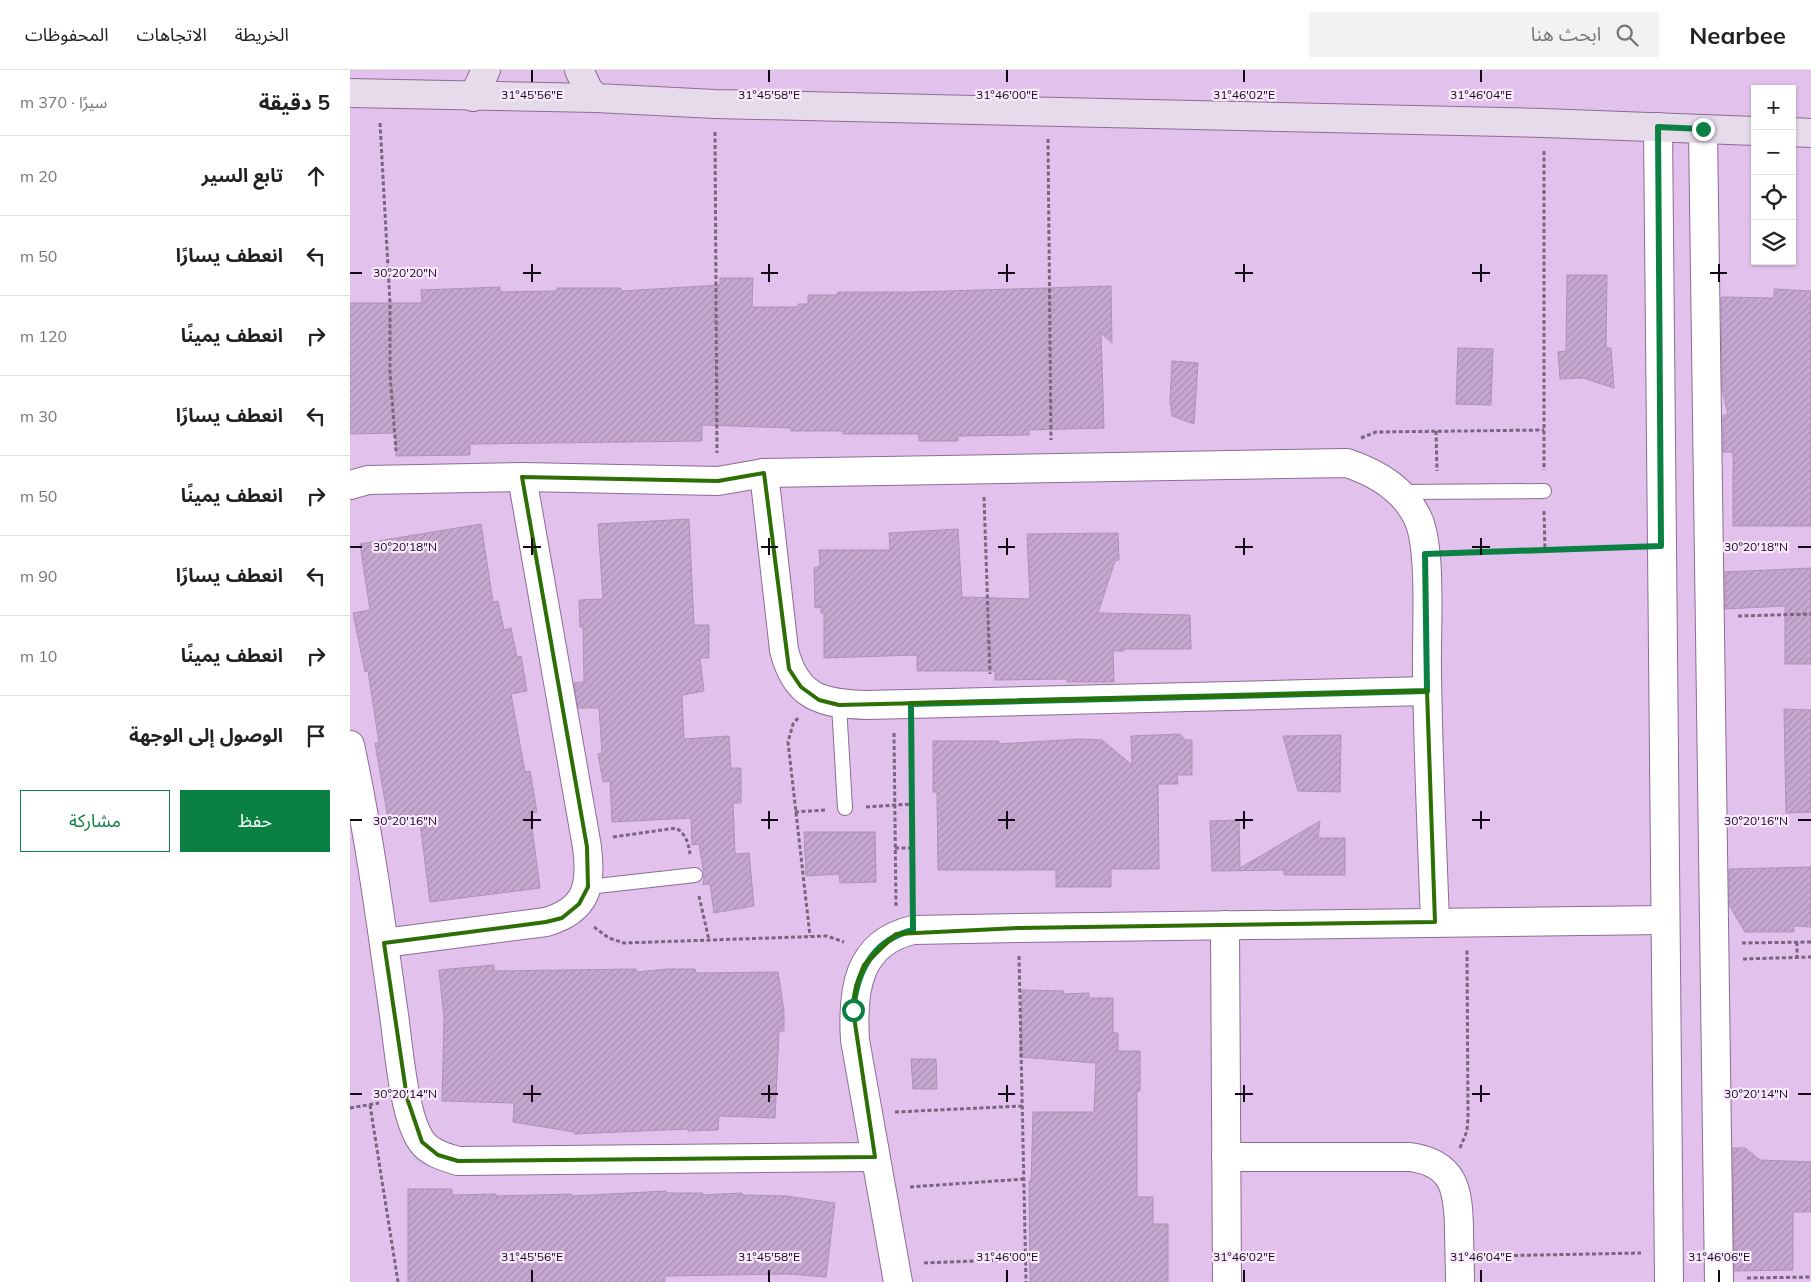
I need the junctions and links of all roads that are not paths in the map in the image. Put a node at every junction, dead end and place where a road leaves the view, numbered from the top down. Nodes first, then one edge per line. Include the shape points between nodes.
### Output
1 (486, 70) edge
2 (579, 70) edge
3 (350, 94) edge
4 (473, 97) junction
5 (596, 98) junction
6 (1658, 127) junction
7 (1703, 129) junction
8 (1751, 131) edge
9 (1796, 132) edge
10 (1811, 133) edge
11 (764, 473) junction
12 (522, 477) junction
13 (350, 485) edge
14 (1544, 491) road end
15 (1399, 492) junction
16 (1427, 691) junction
17 (829, 702) junction
18 (350, 745) edge
19 (845, 808) dead end
20 (695, 875) dead end
21 (583, 896) junction
22 (1664, 920) junction
23 (1435, 922) junction
24 (1225, 925) junction
25 (384, 943) junction
26 (875, 1157) junction
27 (1226, 1157) junction
28 (1460, 1269) edge
29 (896, 1273) edge
30 (1719, 1280) edge
31 (1227, 1282) edge
32 (1669, 1282) edge

1 - 4 street
2 - 5 street
3 - 4 street
4 - 5 street
5 - 6 street via 715,104
6 - 7 street
6 - 22 street
7 - 8 street
7 - 30 street
9 - 10 street
11 - 12 street via 718,481
11 - 15 street via 1347,463 1370,471
11 - 17 street via 784,650 789,669 801,687
12 - 13 street via 368,480
12 - 21 street via 587,847 589,867
14 - 15 lane
15 - 16 street via 1418,521 1425,554
16 - 17 street via 902,704
16 - 23 street
17 - 19 lane
18 - 25 street
20 - 21 lane
21 - 25 street via 562,918 546,922
22 - 23 street
22 - 32 street
23 - 24 street
24 - 26 street via 904,932 880,947 864,965 856,986 853,1010
24 - 27 street
25 - 26 street via 413,1123 422,1142 438,1155 458,1161
26 - 29 street
27 - 28 street via 1426,1159 1440,1167 1457,1193
27 - 31 street

